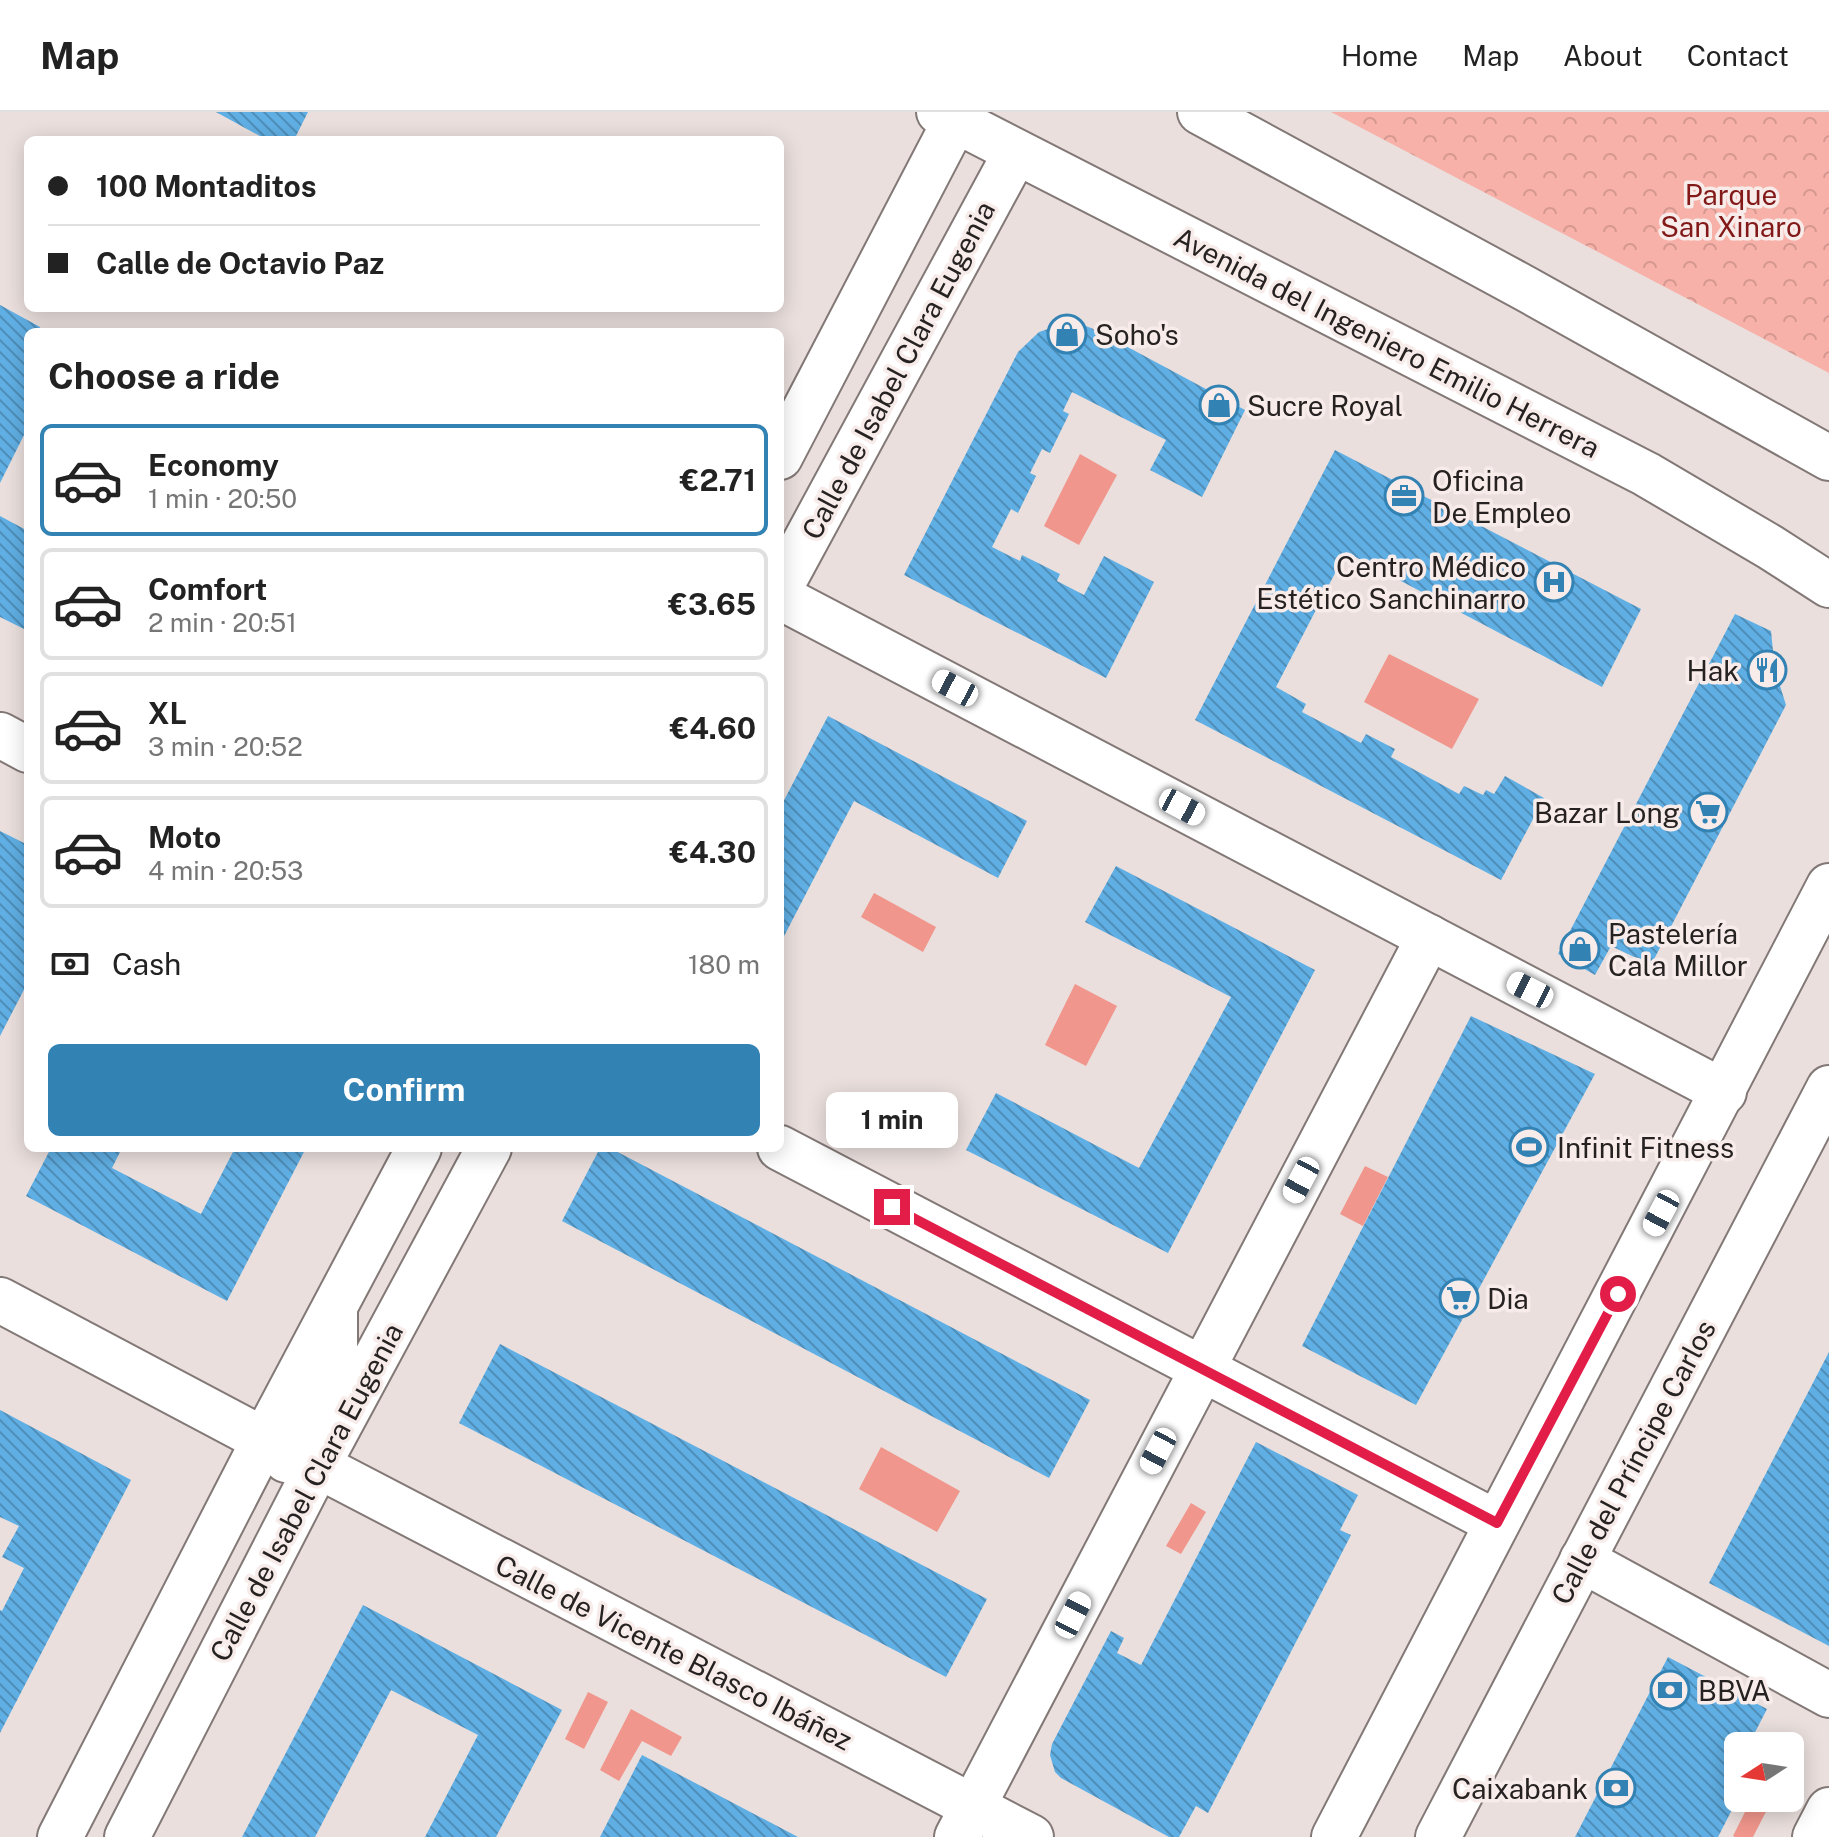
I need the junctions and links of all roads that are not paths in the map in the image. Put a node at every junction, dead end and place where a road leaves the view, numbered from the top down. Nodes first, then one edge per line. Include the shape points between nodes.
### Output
1 (1200, 112) edge
2 (947, 116) edge
3 (1016, 152) junction
4 (784, 449) edge
5 (1829, 458) edge
6 (784, 581) edge
7 (1829, 585) edge
8 (784, 599) edge
9 (0, 735) edge
10 (24, 748) edge
11 (1829, 886) edge
12 (1429, 937) junction
13 (1829, 1088) edge
14 (1724, 1092) junction
15 (1817, 1138) edge
16 (784, 1150) edge
17 (417, 1152) edge
18 (487, 1152) edge
19 (0, 1300) edge
20 (335, 1308) junction
21 (1201, 1369) junction
22 (264, 1440) junction
23 (317, 1467) junction
24 (1497, 1523) junction
25 (1582, 1560) junction
26 (254, 1589) junction
27 (1829, 1695) edge
28 (1829, 1810) edge
29 (965, 1822) edge
30 (60, 1837) edge
31 (127, 1837) edge
32 (1031, 1837) edge
33 (1334, 1837) edge
34 (1438, 1837) edge
35 (1815, 1837) edge

1 - 5 street
2 - 3 street, Avenida del Ingeniero Emilio Herrera
2 - 4 street
3 - 6 street, Calle de Isabel Clara Eugenia
3 - 7 street, Avenida del Ingeniero Emilio Herrera via 1646,474
8 - 12 street
9 - 10 street
11 - 14 street
12 - 14 street
12 - 21 street
13 - 15 street, Calle del Príncipe Carlos
14 - 24 street
15 - 25 street, Calle del Príncipe Carlos
16 - 21 street
17 - 20 street, Calle de Isabel Clara Eugenia
18 - 23 street, Calle de Isabel Clara Eugenia
19 - 22 street
20 - 22 street, Calle de Isabel Clara Eugenia
20 - 23 street via 330,1380 301,1441 302,1452
21 - 24 street
21 - 29 street
22 - 26 street via 286,1458 286,1472 260,1530
22 - 30 street, Calle de Isabel Clara Eugenia
23 - 26 street, Calle de Isabel Clara Eugenia
23 - 29 street, Calle de Vicente Blasco Ibáñez
24 - 33 street
25 - 27 street
25 - 34 street, Calle del Príncipe Carlos
26 - 31 street, Calle de Isabel Clara Eugenia
28 - 35 street
29 - 32 street, Calle de Vicente Blasco Ibáñez

